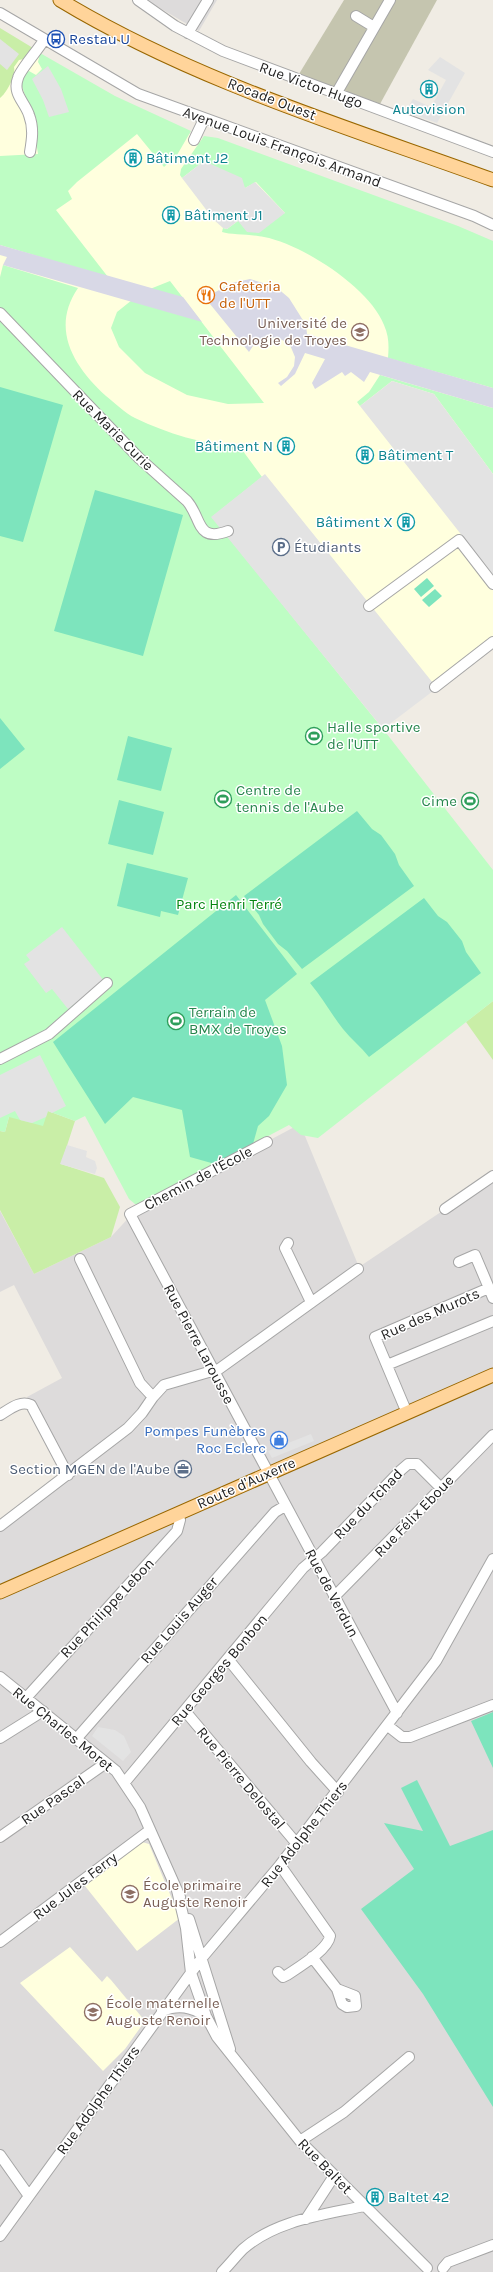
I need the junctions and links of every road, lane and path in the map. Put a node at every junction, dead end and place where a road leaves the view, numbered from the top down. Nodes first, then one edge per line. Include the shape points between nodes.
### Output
1 (60, 0) edge
2 (138, 0) edge
3 (208, 0) edge
4 (390, 0) edge
5 (0, 13) edge
6 (356, 16) dead end
7 (374, 27) junction
8 (188, 33) junction
9 (44, 40) junction
10 (336, 94) junction
11 (204, 119) junction
12 (194, 140) dead end
13 (30, 152) dead end
14 (493, 152) edge
15 (493, 180) edge
16 (493, 225) edge
17 (0, 313) edge
18 (228, 531) dead end
19 (493, 584) edge
20 (370, 606) dead end
21 (493, 642) edge
22 (435, 687) dead end
23 (107, 983) dead end
24 (0, 1059) edge
25 (267, 1142) dead end
26 (493, 1176) edge
27 (445, 1209) dead end
28 (130, 1214) joint
29 (288, 1243) dead end
30 (80, 1259) dead end
31 (459, 1262) dead end
32 (358, 1269) dead end
33 (489, 1288) junction
34 (493, 1298) edge
35 (311, 1302) junction
36 (493, 1321) edge
37 (387, 1365) junction
38 (213, 1370) junction
39 (493, 1375) edge
40 (153, 1397) junction
41 (407, 1413) junction
42 (0, 1415) edge
43 (493, 1435) edge
44 (268, 1474) junction
45 (68, 1475) junction
46 (441, 1488) junction
47 (285, 1506) junction
48 (178, 1514) junction
49 (0, 1526) edge
50 (314, 1558) junction
51 (493, 1559) edge
52 (0, 1592) edge
53 (334, 1597) junction
54 (228, 1659) junction
55 (0, 1677) edge
56 (26, 1698) junction
57 (493, 1705) edge
58 (43, 1711) junction
59 (185, 1711) junction
60 (397, 1713) junction
61 (388, 1726) junction
62 (0, 1738) edge
63 (77, 1738) junction
64 (106, 1762) junction
65 (125, 1782) junction
66 (338, 1792) junction
67 (150, 1830) junction
68 (0, 1837) edge
69 (297, 1844) junction
70 (280, 1865) junction
71 (177, 1890) junction
72 (0, 1942) edge
73 (312, 1957) junction
74 (201, 1959) junction
75 (278, 1972) dead end
76 (191, 1973) junction
77 (337, 1990) dead end
78 (162, 2011) junction
79 (206, 2016) junction
80 (232, 2056) junction
81 (409, 2057) dead end
82 (300, 2141) junction
83 (0, 2155) edge
84 (334, 2176) junction
85 (29, 2196) junction
86 (364, 2206) junction
87 (306, 2219) junction
88 (0, 2236) edge
89 (493, 2245) edge
90 (445, 2267) edge
91 (426, 2270) edge
92 (222, 2272) edge

1 - 15 main road, Rocade Ouest via 127,37 217,78
2 - 8 street, Rue Victor Hugo
3 - 8 street
4 - 7 street
5 - 9 street, Avenue Louis François Armand
6 - 7 street
7 - 10 street
8 - 10 street, Rue Victor Hugo via 252,63
9 - 11 street, Avenue Louis François Armand via 138,94
9 - 13 street via 18,78 16,88 17,95 29,115 33,136
10 - 14 street, Rue Victor Hugo
11 - 12 street
11 - 16 street, Avenue Louis François Armand
17 - 18 street, Rue Marie Curie via 114,433 172,490 187,501 204,531 213,535
19 - 20 street via 459,540
21 - 22 street
23 - 24 street via 49,1034
25 - 28 street, Chemin de l'École
26 - 27 street
28 - 38 street, Rue Pierre Larousse
29 - 35 street via 285,1248
30 - 40 street via 140,1383
31 - 33 street, Rue des Murots via 475,1255
32 - 35 street
33 - 34 street, Rue des Murots
33 - 37 street, Rue des Murots via 375,1337
35 - 38 street via 219,1369
36 - 37 street, Rue des Murots
37 - 41 street, Rue des Murots
38 - 40 street via 164,1385
38 - 44 street, Rue Pierre Larousse
39 - 41 main road, Route d'Auxerre
40 - 45 street via 128,1428
41 - 44 main road, Route d'Auxerre
42 - 45 street via 19,1404 26,1402 31,1405
43 - 46 street, Rue Félix Eboue
44 - 47 street, Rue de Verdun
44 - 48 main road, Route d'Auxerre
45 - 49 street
46 - 50 street, Rue du Tchad via 417,1464 408,1464
46 - 53 street, Rue Félix Eboue
47 - 50 street, Rue de Verdun
47 - 63 street, Rue Louis Auger via 270,1518
48 - 52 main road, Route d'Auxerre
48 - 56 street, Rue Philippe Lebon via 180,1520 177,1531
50 - 53 street, Rue de Verdun
50 - 54 street, Rue Georges Bonbon
51 - 60 street, Rue Adolphe Thiers via 446,1645
53 - 60 street, Rue de Verdun
54 - 59 street, Rue Georges Bonbon
54 - 66 street
55 - 56 street, Rue Charles Moret
56 - 58 street, Rue Charles Moret
57 - 61 street via 410,1737 402,1738
58 - 62 street
58 - 63 street, Rue Charles Moret
59 - 65 street, Rue Georges Bonbon
59 - 69 street, Rue Pierre Delostal
60 - 61 street, Rue Adolphe Thiers
61 - 66 street, Rue Adolphe Thiers
63 - 64 street, Rue Charles Moret
64 - 65 street, Rue Charles Moret
64 - 68 street, Rue Pascal
65 - 67 street, Rue Charles Moret
66 - 69 street, Rue Adolphe Thiers
67 - 71 street, Rue Charles Moret
67 - 72 street, Rue Jules Ferry
69 - 70 street, Rue Adolphe Thiers
70 - 73 street via 330,1936 330,1942
70 - 74 street, Rue Adolphe Thiers
71 - 74 street, Rue Charles Moret via 191,1924
71 - 76 street, Rue Charles Moret via 186,1928
73 - 75 street via 283,1977
73 - 77 street
74 - 76 street, Rue Adolphe Thiers
74 - 80 street, Rue Baltet
76 - 78 street, Rue Adolphe Thiers
76 - 79 street, Rue Baltet
78 - 79 street via 185,2006
78 - 85 street, Rue Adolphe Thiers
79 - 80 street, Rue Baltet via 217,2037
80 - 82 street, Rue Baltet
81 - 82 street via 344,2112
82 - 84 street, Rue Baltet
83 - 85 street
84 - 86 street, Rue Baltet
84 - 87 street
85 - 88 street, Rue Adolphe Thiers
86 - 87 street
86 - 91 street, Rue Baltet
87 - 92 street via 288,2224 261,2237 244,2249
89 - 90 street
90 - 91 street via 436,2264

